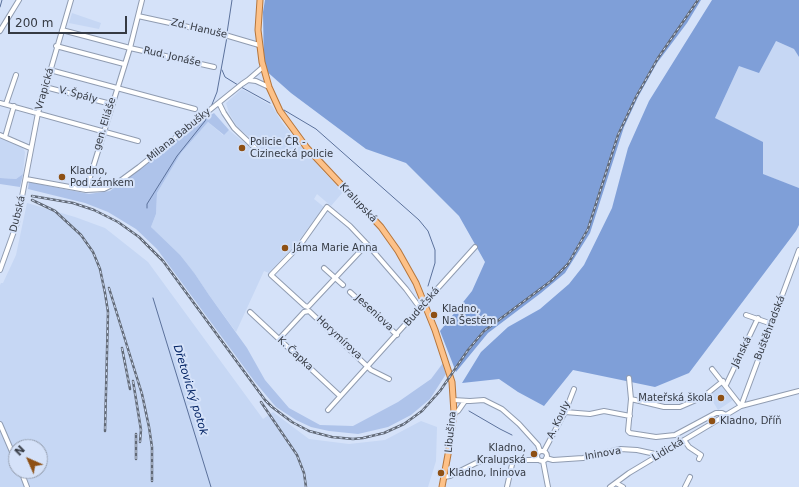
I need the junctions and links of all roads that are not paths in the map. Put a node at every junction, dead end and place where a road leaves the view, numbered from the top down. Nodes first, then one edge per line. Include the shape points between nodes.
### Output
1 (19, 0) edge
2 (71, 0) edge
3 (142, 0) edge
4 (260, 0) edge
5 (138, 16) junction
6 (62, 30) junction
7 (0, 31) edge
8 (259, 45) junction
9 (56, 46) junction
10 (130, 48) junction
11 (124, 64) junction
12 (214, 67) dead end
13 (263, 67) junction
14 (50, 70) junction
15 (16, 75) dead end
16 (248, 80) junction
17 (269, 86) junction
18 (45, 87) junction
19 (116, 88) junction
20 (0, 103) edge
21 (220, 103) junction
22 (6, 104) junction
23 (111, 104) junction
24 (14, 106) junction
25 (194, 109) dead end
26 (38, 114) junction
27 (103, 132) junction
28 (0, 135) edge
29 (5, 137) junction
30 (138, 141) dead end
31 (30, 148) junction
32 (255, 148) dead end
33 (26, 179) junction
34 (86, 190) junction
35 (367, 244) junction
36 (475, 247) dead end
37 (799, 250) edge
38 (324, 268) dead end
39 (0, 270) edge
40 (336, 278) junction
41 (344, 285) dead end
42 (350, 292) dead end
43 (424, 303) junction
44 (420, 308) junction
45 (250, 312) dead end
46 (746, 315) dead end
47 (758, 318) junction
48 (772, 324) junction
49 (397, 335) junction
50 (279, 339) junction
51 (369, 366) junction
52 (712, 369) dead end
53 (629, 378) dead end
54 (389, 379) dead end
55 (724, 383) junction
56 (574, 389) dead end
57 (799, 390) edge
58 (340, 396) junction
59 (631, 399) junction
60 (453, 400) junction
61 (466, 401) junction
62 (741, 406) junction
63 (328, 410) dead end
64 (565, 412) junction
65 (454, 413) junction
66 (726, 415) junction
67 (630, 416) junction
68 (0, 424) edge
69 (684, 440) junction
70 (8, 442) edge
71 (542, 451) junction
72 (660, 455) junction
73 (699, 459) dead end
74 (514, 460) junction
75 (543, 460) junction
76 (444, 477) junction
77 (690, 477) dead end
78 (616, 483) junction
79 (442, 487) edge
80 (507, 487) edge
81 (548, 487) edge
82 (610, 487) edge
83 (623, 487) edge
84 (685, 487) edge

1 - 7 street
2 - 6 street, Vrapická
3 - 5 street, gen. Eliáše
4 - 8 main road, Kralupská
5 - 8 street, Zd. Hanuše
5 - 10 street, gen. Eliáše
6 - 9 street, Vrapická
6 - 10 street, Rud. Jonáše
8 - 13 main road, Kralupská
9 - 11 street
9 - 14 street, Vrapická
10 - 11 street, gen. Eliáše
10 - 12 street, Rud. Jonáše
11 - 19 street, gen. Eliáše
13 - 16 street, Milana Babušky
13 - 17 main road, Kralupská
14 - 18 street, Vrapická
14 - 19 street
15 - 22 street
16 - 17 street
16 - 21 street, Milana Babušky
17 - 43 main road, Kralupská via 280,111 307,148 381,228 398,251 414,278
18 - 23 street, V. Špály
18 - 26 street, Vrapická
19 - 23 street, gen. Eliáše
19 - 25 street
20 - 22 street
21 - 32 street via 234,128
21 - 34 street, Milana Babušky via 120,181 104,189
22 - 24 street
23 - 27 street, gen. Eliáše
24 - 26 street
24 - 29 street
26 - 27 street
26 - 31 street, Vrapická
27 - 30 street
27 - 34 street, gen. Eliáše
28 - 29 street
29 - 31 street
31 - 33 street, Vrapická
33 - 34 street
33 - 39 street, Dubská via 17,223
35 - 40 street
35 - 40 street, Horymírova via 327,207 300,245 271,275 305,306 310,306
35 - 44 street
36 - 43 street, Budečská
37 - 48 street, Buštěhradská
38 - 40 street
40 - 41 street
42 - 49 street, Jeseniova
43 - 44 street, Budečská
43 - 60 main road, Kralupská via 452,382
44 - 49 street, Budečská
45 - 50 street, K. Čapka
46 - 47 street
47 - 48 street
47 - 55 street, Jánská
48 - 62 street, Buštěhradská
49 - 51 street, Budečská
50 - 51 street, Horymírova via 304,312 308,311
50 - 58 street, K. Čapka
51 - 54 street via 371,370
51 - 58 street, Budečská
52 - 55 street
53 - 59 street
55 - 59 street, Jánská via 703,397 680,407
55 - 62 street
56 - 64 street, A. Kouly
57 - 62 street, Lidická
58 - 63 street, Budečská
59 - 67 street
60 - 61 street
60 - 65 main road, Libušina
61 - 65 street
61 - 71 street via 484,400 502,409 520,424
62 - 66 street, Lidická
64 - 67 street via 590,414 604,411
64 - 71 street, A. Kouly
65 - 76 main road, Libušina
66 - 67 street, Lidická via 717,413 680,434 663,437 630,433
66 - 69 street, Lidická
68 - 70 street
69 - 72 street, Lidická
69 - 73 street via 701,455
71 - 75 street via 547,455
71 - 75 street via 537,455
72 - 75 street, Ininova via 637,450 620,450 583,458
72 - 78 street, Lidická
74 - 75 street, Ininova
74 - 76 street, Ininova via 484,460 454,475
74 - 80 street
75 - 81 street
76 - 79 main road, Libušina
77 - 84 street
78 - 82 street, Lidická
78 - 83 street

